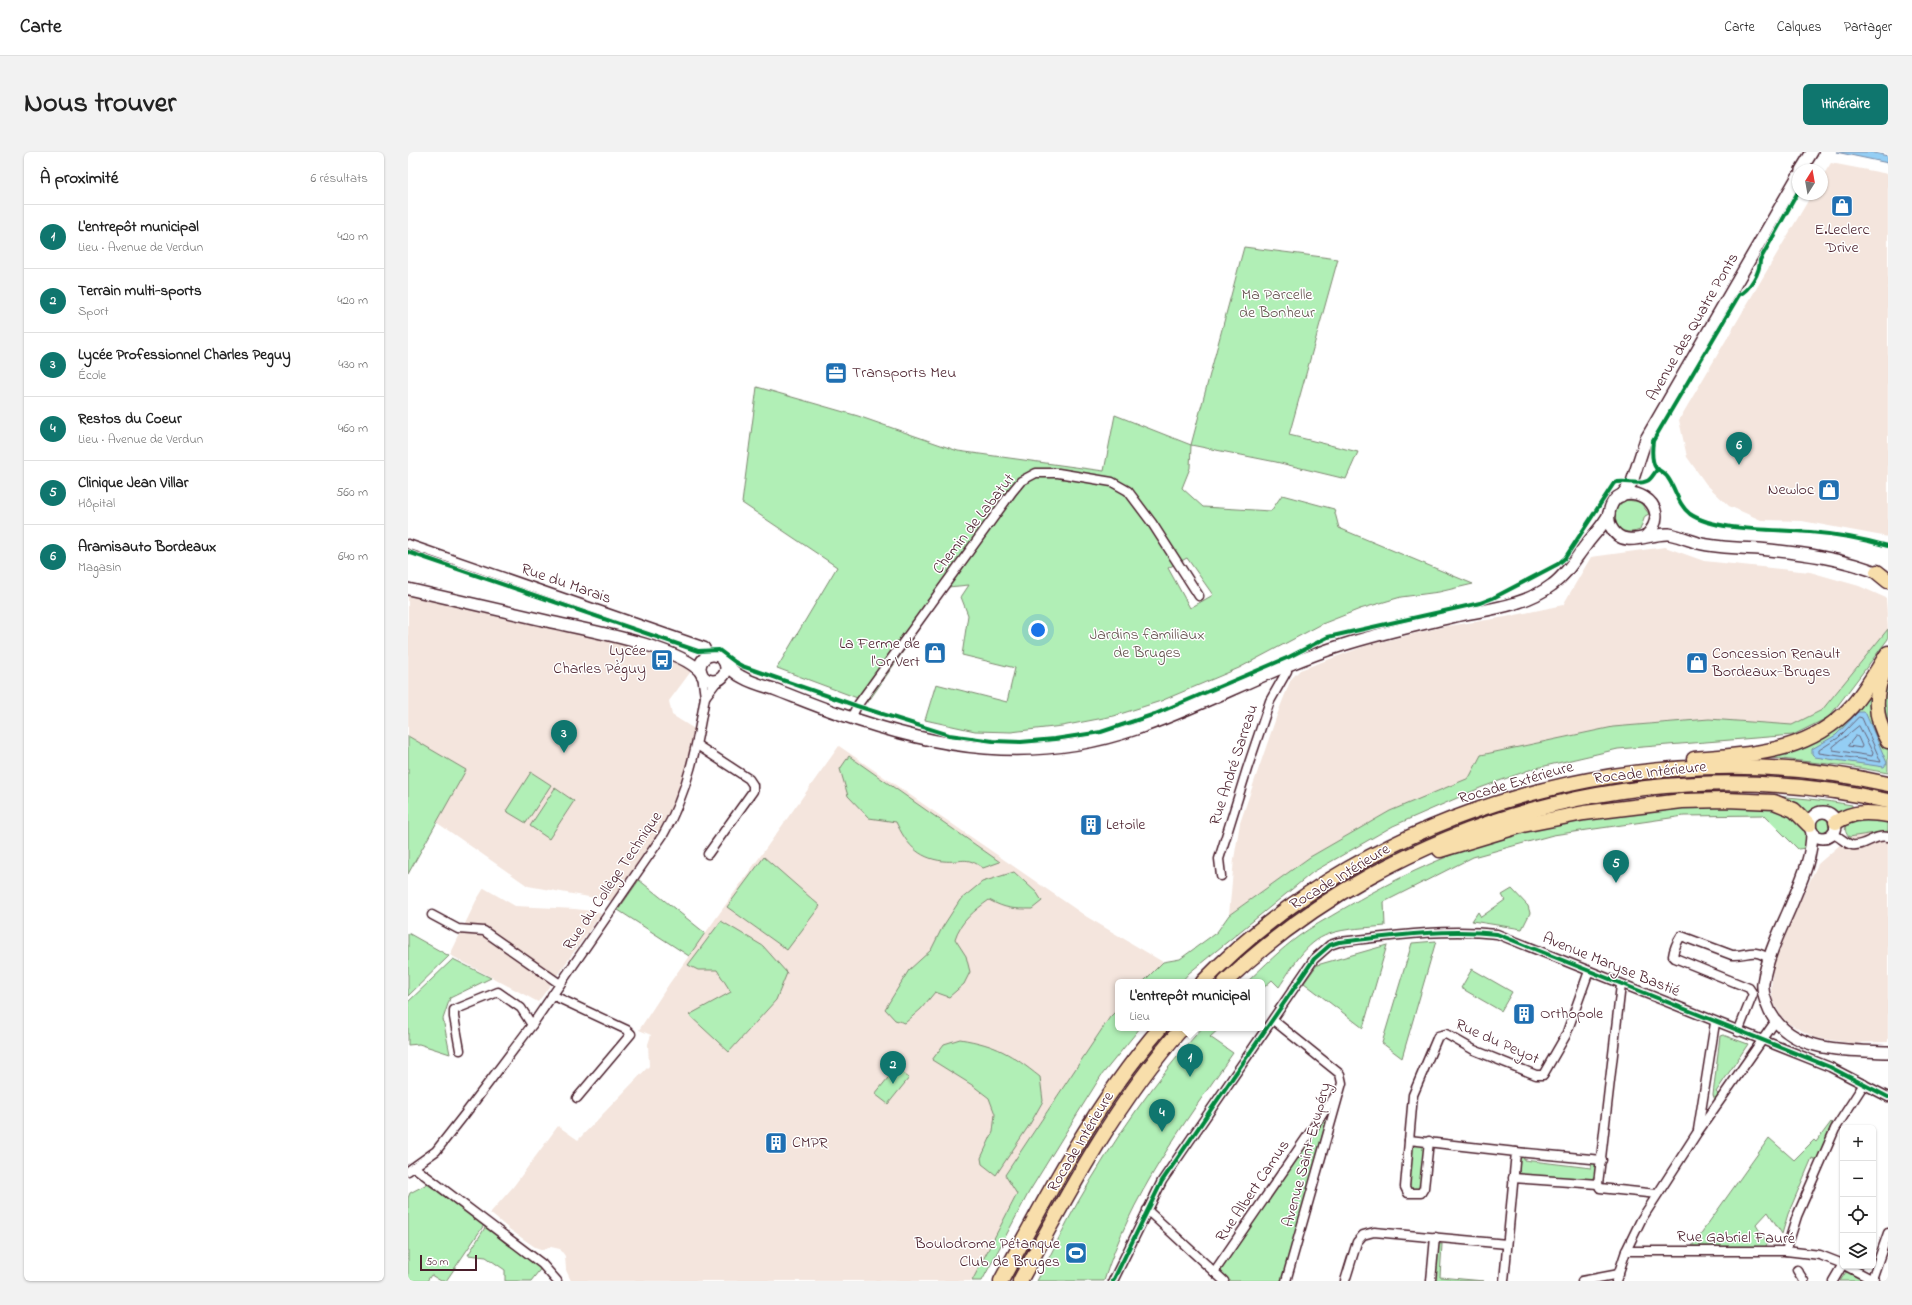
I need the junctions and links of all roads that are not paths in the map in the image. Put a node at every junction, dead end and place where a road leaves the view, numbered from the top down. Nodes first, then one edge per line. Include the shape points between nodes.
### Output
1 (1812, 152) edge
2 (1805, 164) edge
3 (1792, 186) edge
4 (1639, 461) junction
5 (1621, 496) junction
6 (1650, 502) junction
7 (1655, 513) junction
8 (1609, 514) junction
9 (1670, 534) junction
10 (1646, 536) junction
11 (1622, 538) junction
12 (1589, 540) junction
13 (408, 544) edge
14 (1882, 575) edge
15 (1888, 581) edge
16 (408, 589) edge
17 (1199, 596) dead end
18 (1888, 653) edge
19 (676, 655) junction
20 (709, 656) junction
21 (724, 661) junction
22 (1888, 665) edge
23 (1285, 667) junction
24 (702, 673) junction
25 (741, 677) junction
26 (720, 679) junction
27 (705, 697) junction
28 (851, 718) junction
29 (1888, 741) edge
30 (697, 745) junction
31 (1598, 778) junction
32 (1888, 784) edge
33 (1888, 801) edge
34 (1888, 815) edge
35 (1811, 829) junction
36 (1831, 831) junction
37 (1888, 837) edge
38 (708, 854) dead end
39 (1810, 857) junction
40 (1221, 876) dead end
41 (1364, 880) junction
42 (432, 915) dead end
43 (1770, 959) junction
44 (1588, 971) junction
45 (1206, 979) edge
46 (1228, 979) edge
47 (560, 984) junction
48 (1621, 985) junction
49 (552, 995) junction
50 (1273, 1020) junction
51 (1775, 1022) junction
52 (1715, 1023) junction
53 (532, 1025) junction
54 (1158, 1031) edge
55 (1180, 1031) edge
56 (1738, 1032) junction
57 (1762, 1041) junction
58 (460, 1050) dead end
59 (1888, 1052) edge
60 (1864, 1084) junction
61 (1341, 1087) junction
62 (1888, 1097) edge
63 (577, 1098) dead end
64 (1697, 1133) junction
65 (1409, 1140) junction
66 (1429, 1142) junction
67 (1516, 1152) junction
68 (1602, 1160) junction
69 (411, 1169) edge
70 (1513, 1178) junction
71 (1598, 1184) junction
72 (1657, 1194) junction
73 (1147, 1210) junction
74 (1888, 1233) edge
75 (1435, 1237) junction
76 (1507, 1244) junction
77 (1626, 1251) junction
78 (1786, 1251) junction
79 (1840, 1263) edge
80 (1120, 1268) junction
81 (1840, 1269) edge
82 (1852, 1269) edge
83 (1797, 1270) dead end
84 (1214, 1272) junction
85 (1618, 1278) edge
86 (1874, 1280) edge
87 (557, 1281) edge
88 (1001, 1281) edge
89 (1020, 1281) edge
90 (1113, 1281) edge
91 (1118, 1281) edge
92 (1224, 1281) edge
93 (1286, 1281) edge
94 (1345, 1281) edge
95 (1431, 1281) edge
96 (1504, 1281) edge
97 (1582, 1281) edge
98 (1804, 1281) edge
99 (1833, 1281) edge

1 - 2 street
3 - 4 street, Avenue des Quatre Ponts via 1646,439
4 - 5 street, Avenue des Quatre Ponts via 1632,482
4 - 6 street via 1640,487
5 - 6 street via 1637,494
5 - 8 street via 1611,506
6 - 7 street
7 - 9 street via 1660,524
7 - 10 street via 1654,526
8 - 11 street via 1612,528
8 - 12 street
9 - 10 street
9 - 14 street via 1700,543 1804,554 1847,563
10 - 11 street via 1634,540
11 - 12 street via 1605,536
12 - 23 street via 1569,569 1553,585 1529,599 1396,630 1341,646
13 - 20 street, Rue du Marais via 705,647
14 - 15 highway
16 - 19 street via 616,637
17 - 28 street, Chemin de Labatut via 1152,522 1128,491 1112,482 1058,473 1036,473 1022,481 1012,492 857,706
18 - 31 highway via 1852,705 1821,732 1805,740 1752,754 1679,761
19 - 20 street
19 - 24 street via 694,665
20 - 21 street via 717,656
20 - 24 street via 701,664
21 - 25 street
21 - 26 street via 726,669
22 - 29 highway via 1876,697 1876,712
23 - 28 street via 1135,730 1062,746 1005,750 951,745 905,735
23 - 40 street, Rue André Sarreau via 1287,671 1264,716 1219,859
24 - 26 street via 708,680
24 - 27 street, Rue du Collège Technique
25 - 26 street
25 - 28 street
26 - 27 street, Rue du Collège Technique
27 - 30 street, Rue du Collège Technique
30 - 38 street via 749,778 753,785 753,792
30 - 47 street, Rue du Collège Technique via 675,816
31 - 32 highway, Rocade Extérieure via 1683,769 1752,767 1836,775
31 - 45 highway, Rocade Extérieure via 1531,793 1489,806 1393,845 1353,866 1280,915
33 - 41 highway, Rocade Intérieure via 1807,788 1740,783 1680,784 1612,792 1558,802 1478,826 1433,844
34 - 36 highway via 1855,813
35 - 36 street via 1818,837
35 - 36 street via 1812,817 1823,811 1831,815
35 - 39 street
35 - 41 highway via 1805,819 1794,810 1774,802 1689,801 1630,806 1495,832 1440,850
36 - 37 street via 1847,844 1853,845 1859,845 1876,836
36 - 39 street
39 - 43 street
41 - 46 highway, Rocade Intérieure via 1282,933
42 - 47 street via 458,929 484,931
43 - 51 street via 1763,984 1765,1003
43 - 56 street via 1762,954 1748,952 1738,956 1732,955 1681,936 1679,939 1674,951 1675,958 1751,990 1753,994
44 - 48 street, Avenue Maryse Bastié
44 - 50 street, Avenue Maryse Bastié via 1505,937 1488,933 1416,934 1339,942 1330,945 1314,959
44 - 65 street, Rue du Peyot via 1566,1035 1543,1075 1536,1076 1474,1050 1446,1034 1436,1038 1413,1095
47 - 49 street, Rue du Collège Technique
48 - 52 street, Avenue Maryse Bastié
48 - 68 street
49 - 53 street, Rue du Collège Technique
49 - 63 street via 630,1031 631,1034
50 - 61 street, Avenue Saint-Exupéry via 1340,1074
50 - 73 street, Avenue Maryse Bastié via 1175,1160
51 - 57 street
51 - 59 street via 1791,1035 1821,1047
52 - 56 street, Avenue Maryse Bastié
52 - 64 street
53 - 58 street via 521,1008 498,992 454,1010
53 - 69 street, Rue du Collège Technique via 436,1151
54 - 88 highway via 1089,1125
55 - 89 highway, Rocade Intérieure via 1142,1076 1098,1142
56 - 57 street, Avenue Maryse Bastié
57 - 60 street, Avenue Maryse Bastié via 1830,1067
57 - 64 street
60 - 62 street, Avenue Maryse Bastié
60 - 78 street via 1835,1129 1797,1216
61 - 84 street, Rue Albert Camus
61 - 93 street, Avenue Saint-Exupéry
64 - 72 street
65 - 66 street
65 - 66 street via 1405,1186 1408,1193 1414,1194 1421,1193 1424,1188
66 - 67 street
67 - 68 street
67 - 70 street
68 - 71 street
69 - 87 street via 542,1264
70 - 71 street
70 - 76 street
71 - 72 street via 1600,1188
72 - 77 street
73 - 80 street, Avenue Maryse Bastié
73 - 84 street
74 - 86 street
75 - 76 street
75 - 94 street via 1374,1232 1363,1234 1357,1242
75 - 95 street
76 - 96 street
77 - 78 street, Rue Gabriel Fauré
77 - 85 street
78 - 79 street, Rue Gabriel Fauré via 1820,1255
80 - 90 street
80 - 91 street
81 - 99 street
82 - 86 street
83 - 98 street
84 - 92 street
85 - 97 street

